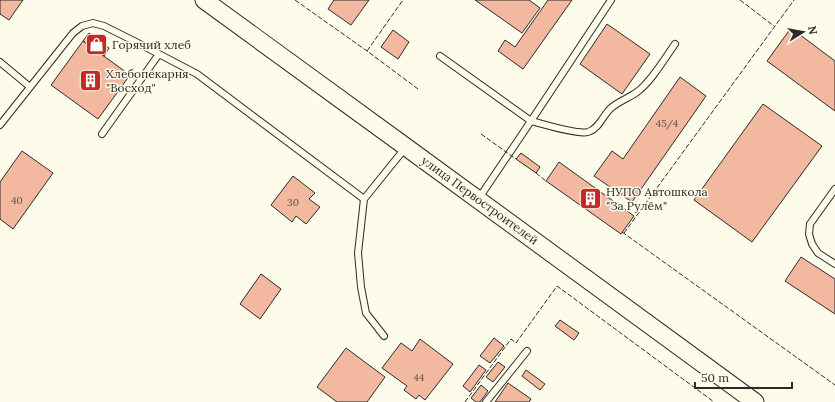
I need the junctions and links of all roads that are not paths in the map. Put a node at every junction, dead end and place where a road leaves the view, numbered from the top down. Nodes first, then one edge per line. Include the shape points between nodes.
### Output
1 (205, 0) edge
2 (612, 0) edge
3 (675, 44) dead end
4 (159, 54) junction
5 (440, 56) dead end
6 (0, 62) edge
7 (30, 87) junction
8 (531, 121) junction
9 (0, 125) edge
10 (102, 134) dead end
11 (406, 147) junction
12 (835, 189) edge
13 (364, 199) junction
14 (478, 199) junction
15 (835, 264) edge
16 (384, 336) dead end
17 (527, 351) dead end
18 (486, 402) edge
19 (756, 402) edge

1 - 11 street, улица Первостроителей
2 - 8 lane
3 - 8 lane via 648,81 637,92 609,109 595,129 578,133
4 - 7 lane via 104,26 82,26 73,33
4 - 10 lane
4 - 13 lane via 197,74
5 - 8 lane
6 - 7 lane
7 - 9 lane
8 - 14 lane
11 - 13 lane
11 - 14 street, улица Первостроителей
12 - 15 lane via 810,224 809,234 818,253
13 - 16 lane via 358,253 361,287 366,313
14 - 19 street, улица Первостроителей
17 - 18 lane

